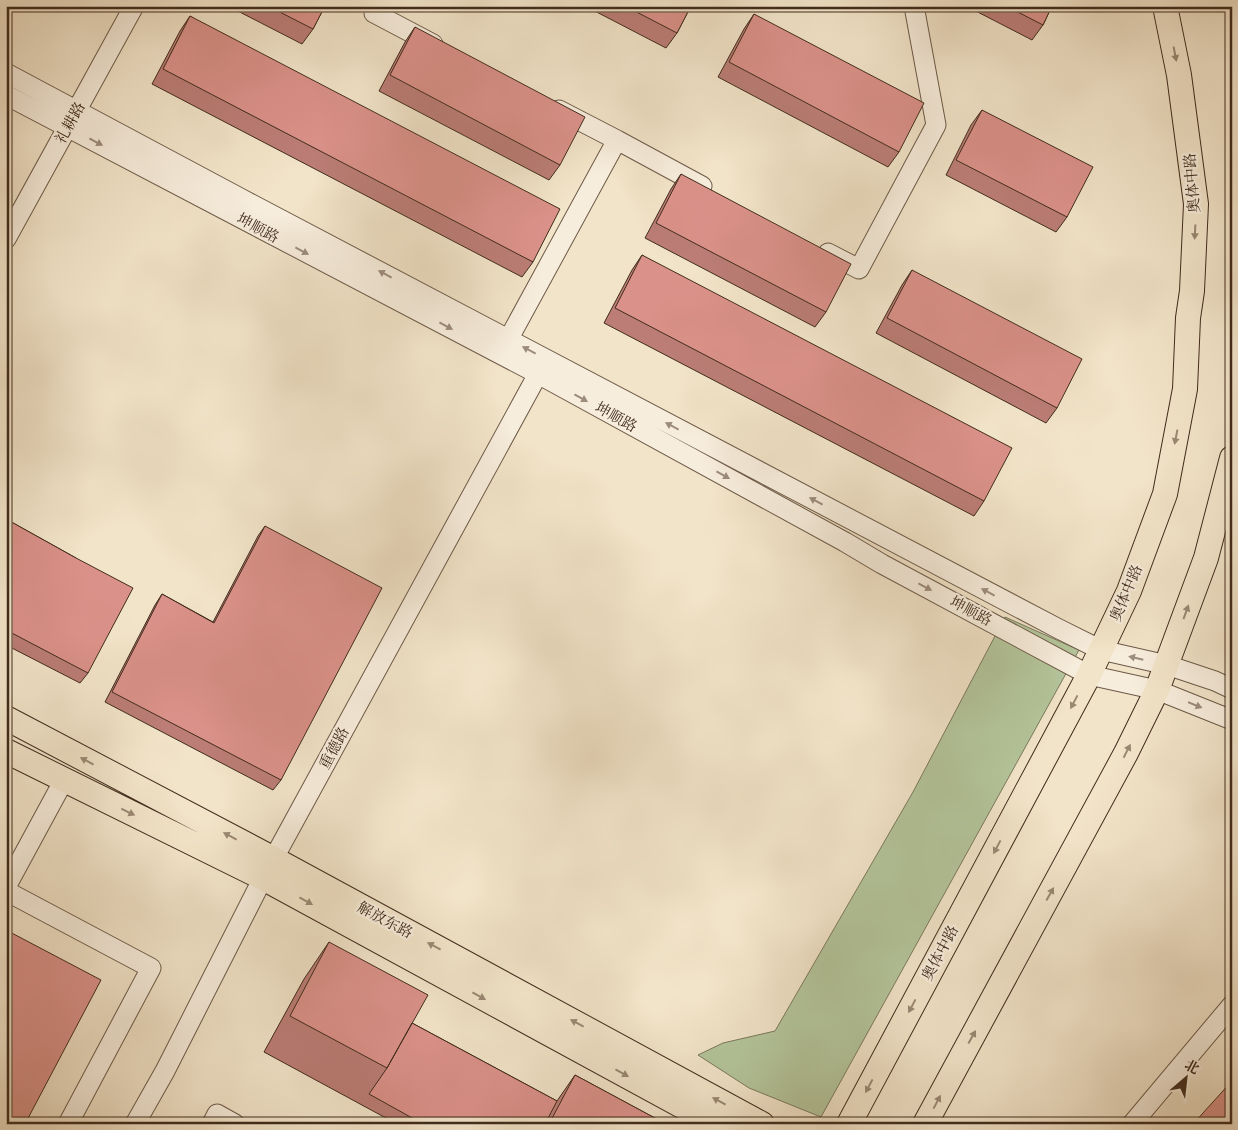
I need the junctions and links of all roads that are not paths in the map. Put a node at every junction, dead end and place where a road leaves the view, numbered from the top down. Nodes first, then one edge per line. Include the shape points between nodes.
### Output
1 (134, 6) edge
2 (374, 6) edge
3 (914, 6) edge
4 (1165, 6) edge
5 (452, 54) edge
6 (6, 73) edge
7 (6, 95) edge
8 (548, 104) edge
9 (76, 111) junction
10 (67, 127) junction
11 (617, 140) junction
12 (721, 195) edge
13 (6, 239) edge
14 (816, 246) edge
15 (504, 347) junction
16 (538, 374) junction
17 (1232, 458) edge
18 (1101, 650) junction
19 (1167, 665) junction
20 (1089, 675) junction
21 (1232, 689) edge
22 (1158, 690) junction
23 (6, 718) edge
24 (1232, 720) edge
25 (6, 751) edge
26 (64, 780) junction
27 (268, 869) junction
28 (6, 889) edge
29 (1232, 1005) edge
30 (68, 1124) edge
31 (134, 1124) edge
32 (212, 1124) edge
33 (235, 1124) edge
34 (715, 1124) edge
35 (762, 1124) edge
36 (849, 1124) edge
37 (925, 1124) edge
38 (1132, 1124) edge

1 - 9 street, 礼耕路
2 - 5 street via 374,14
3 - 14 street via 936,125 859,269
4 -> 18 main road, 奥体中路 via 1179,75 1196,204 1184,389 1165,494 1129,591
6 - 9 street, 坤顺路
7 - 10 street, 坤顺路
8 - 11 street
9 - 10 street, 礼耕路
15 -> 9 street, 坤顺路 via 242,199
10 - 13 street, 礼耕路
10 -> 15 street, 坤顺路
11 - 12 street
11 - 15 street
15 - 16 street, 坤顺路
18 -> 15 street, 坤顺路
16 -> 20 street, 坤顺路
16 - 27 street, 重德路
19 -> 17 main road via 1206,558
19 -> 18 street, 坤顺路
18 - 20 main road, 奥体中路
19 - 21 street, 坤顺路
19 - 22 main road
20 - 22 street, 坤顺路
20 -> 36 main road, 奥体中路
22 -> 24 street, 坤顺路
37 -> 22 main road
27 -> 23 main road, 解放东路
25 - 26 main road, 解放东路
26 -> 27 main road, 解放东路
26 - 28 street
27 - 31 street, 重德路 via 165,1071
27 -> 34 main road, 解放东路
35 -> 27 main road, 解放东路
28 - 30 street via 151,968
29 - 38 street
32 - 33 street via 217,1114

